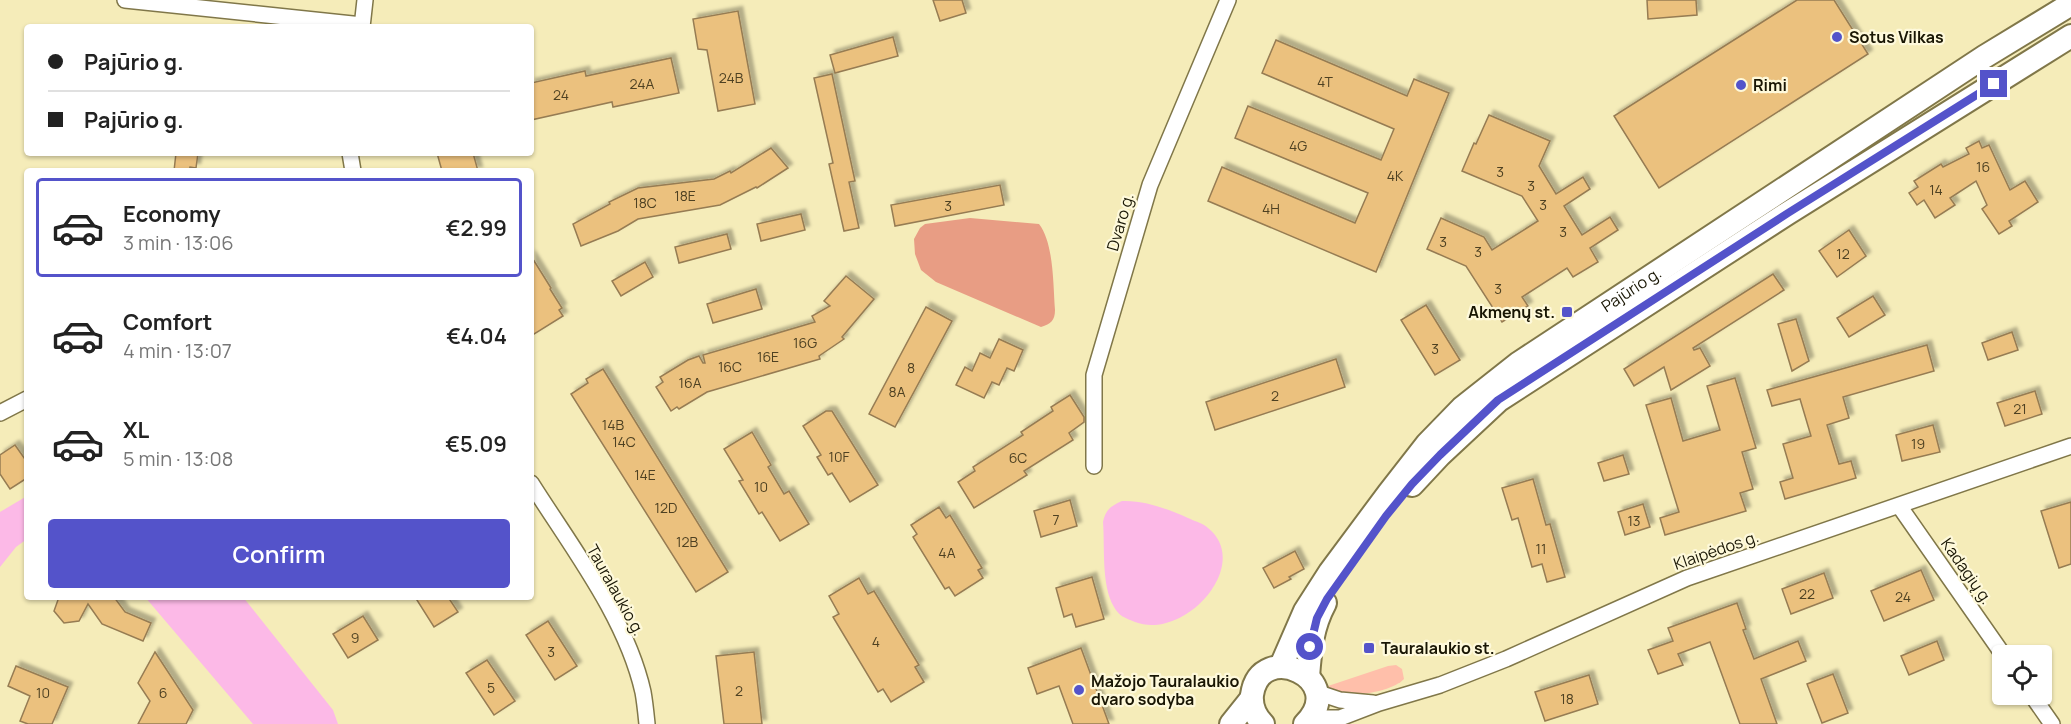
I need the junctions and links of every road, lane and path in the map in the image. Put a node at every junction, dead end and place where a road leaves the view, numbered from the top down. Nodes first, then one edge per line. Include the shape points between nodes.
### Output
1 (125, 0) edge
2 (365, 0) edge
3 (1228, 0) edge
4 (2071, 4) edge
5 (344, 24) edge
6 (362, 24) edge
7 (2071, 36) edge
8 (24, 401) edge
9 (0, 413) edge
10 (2071, 446) edge
11 (1094, 466) dead end
12 (534, 488) edge
13 (1900, 507) junction
14 (1996, 645) edge
15 (1281, 666) junction
16 (1312, 685) junction
17 (1251, 699) junction
18 (1379, 704) junction
19 (2039, 705) edge
20 (1308, 721) edge
21 (647, 724) edge
22 (1231, 724) edge
23 (1263, 724) edge
24 (2052, 724) edge

1 - 5 street
2 - 6 street
3 - 11 street, Dvaro g. via 1150,185 1094,375
4 - 15 main road, Pajūrio g. via 1984,57 1519,363 1462,408 1427,444 1330,572 1305,611
7 - 16 main road, Pajūrio g. via 1498,400 1412,484 1327,599 1317,618 1310,647
8 - 9 street
10 - 13 street, Klaipėdos g.
12 - 21 street, Tauralaukio g. via 622,632 643,693
13 - 14 street, Kadagių g.
13 - 18 street, Klaipėdos g. via 1687,578 1506,659
15 - 16 main road via 1301,671
15 - 17 main road via 1263,674
16 - 18 street, Klaipėdos g. via 1340,700
16 - 20 main road, Pajūrio g. via 1317,701
17 - 22 main road
17 - 23 main road
18 - 20 street, Klaipėdos g. via 1340,718
19 - 24 street

